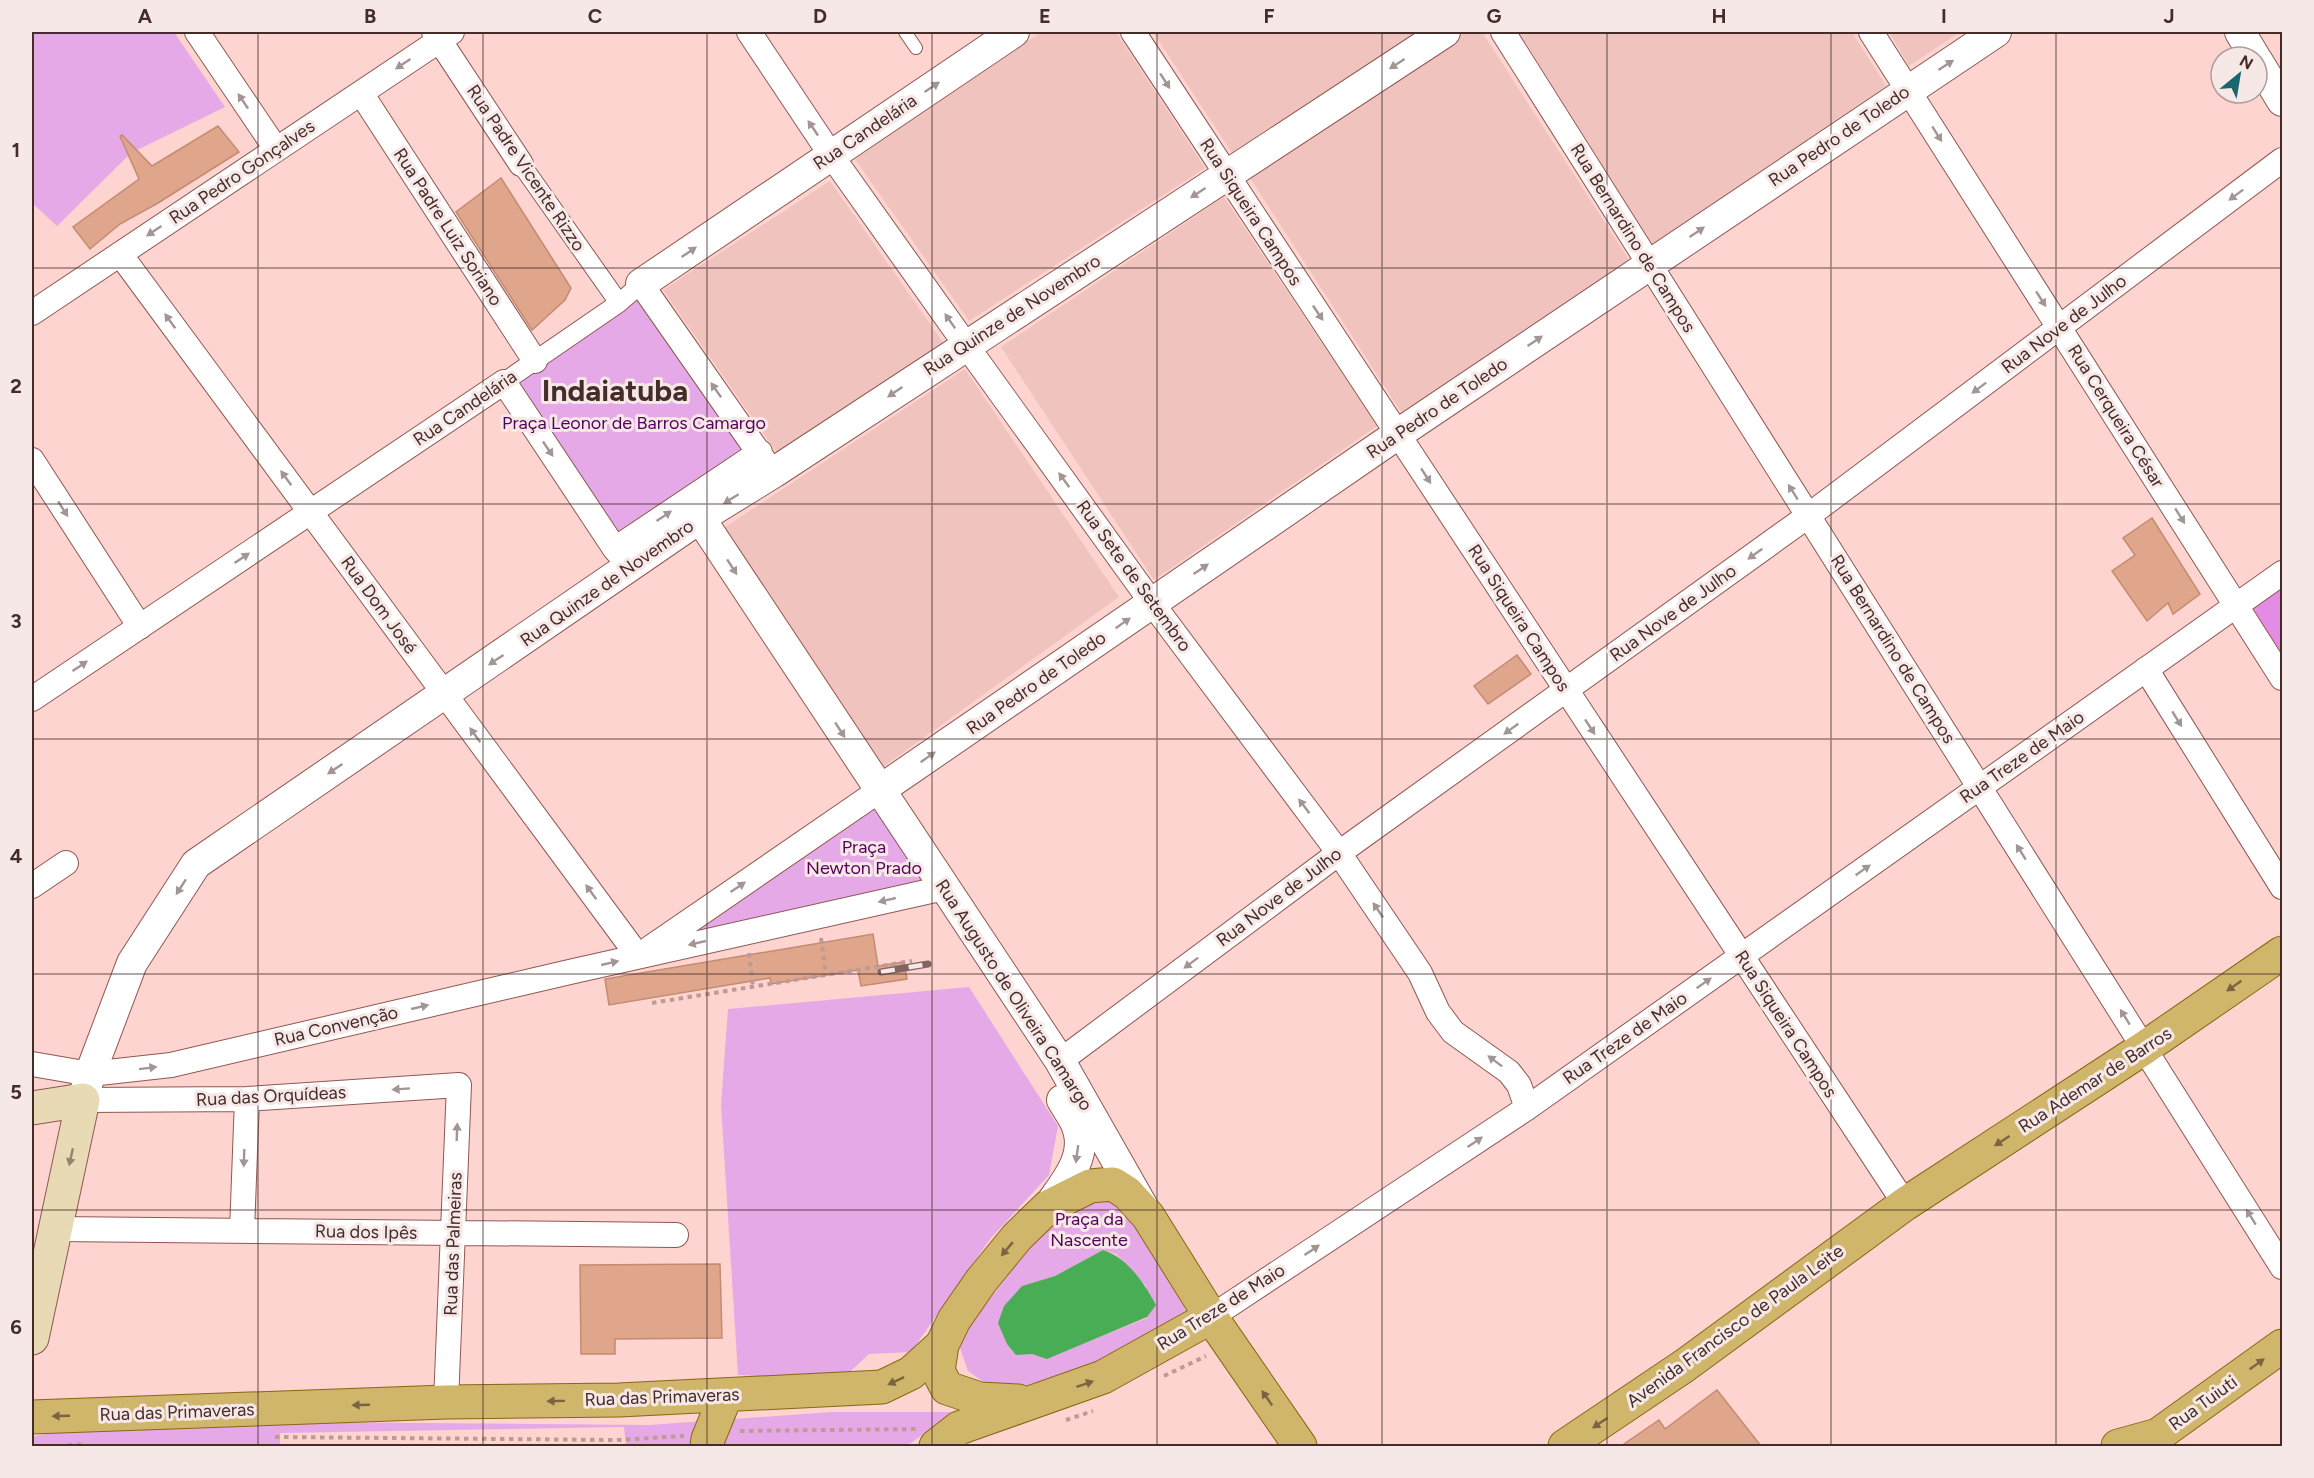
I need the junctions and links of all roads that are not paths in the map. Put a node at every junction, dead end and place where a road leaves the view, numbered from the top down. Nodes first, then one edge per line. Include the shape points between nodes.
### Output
1 (197, 32) edge
2 (749, 32) edge
3 (905, 32) edge
4 (1014, 32) edge
5 (1133, 32) edge
6 (1446, 32) edge
7 (1503, 32) edge
8 (1872, 32) edge
9 (1996, 32) edge
10 (2240, 32) edge
11 (442, 34) edge
12 (2248, 45) edge
13 (916, 48) dead end
14 (2269, 79) edge
15 (1908, 90) junction
16 (361, 93) junction
17 (2283, 101) edge
18 (276, 149) junction
19 (831, 155) junction
20 (2283, 160) edge
21 (521, 164) joint
22 (1226, 175) junction
23 (120, 254) junction
24 (1650, 264) junction
25 (630, 294) junction
26 (32, 313) edge
27 (2060, 327) junction
28 (966, 345) junction
29 (535, 361) junction
30 (504, 382) junction
31 (1398, 434) junction
32 (32, 459) edge
33 (767, 462) junction
34 (311, 512) junction
35 (1808, 516) junction
36 (700, 519) junction
37 (623, 558) junction
38 (2283, 573) edge
39 (1152, 603) junction
40 (2236, 605) junction
41 (140, 627) junction
42 (2146, 669) junction
43 (2283, 678) edge
44 (1565, 690) junction
45 (445, 694) junction
46 (32, 699) edge
47 (1980, 787) junction
48 (880, 790) junction
49 (1339, 852) junction
50 (66, 863) dead end
51 (32, 886) edge
52 (2283, 887) edge
53 (944, 888) junction
54 (2283, 952) edge
55 (638, 956) junction
56 (1741, 957) junction
57 (2144, 1048) junction
58 (1060, 1061) junction
59 (32, 1064) edge
60 (459, 1085) joint
61 (86, 1087) junction
62 (247, 1100) junction
63 (32, 1108) edge
64 (1527, 1108) junction
65 (1905, 1204) junction
66 (1048, 1207) junction
67 (1148, 1216) junction
68 (56, 1228) junction
69 (242, 1231) junction
70 (453, 1233) junction
71 (676, 1235) dead end
72 (2283, 1267) edge
73 (1211, 1317) junction
74 (32, 1338) edge
75 (942, 1345) junction
76 (2283, 1346) edge
77 (726, 1395) junction
78 (1036, 1401) junction
79 (446, 1402) junction
80 (32, 1417) edge
81 (707, 1446) edge
82 (936, 1446) edge
83 (1300, 1446) edge
84 (1565, 1446) edge
85 (2118, 1446) edge

18 -> 1 street
19 -> 2 street, Rua Sete de Setembro
3 - 13 lane
19 -> 4 street, Rua Candelária
5 -> 22 street, Rua Siqueira Campos
6 -> 22 street, Rua Quinze de Novembro
7 - 24 street, Rua Bernardino de Campos
8 - 15 street, Rua Cerqueira César
15 -> 9 street, Rua Pedro de Toledo
10 - 12 street
11 -> 16 street, Rua Pedro Gonçalves
11 - 21 street, Rua Padre Vicente Rizzo
14 - 17 street
24 -> 15 street, Rua Pedro de Toledo
15 -> 27 street, Rua Cerqueira César
16 - 18 street, Rua Pedro Gonçalves
16 - 29 street, Rua Padre Luiz Soriano
18 -> 23 street, Rua Pedro Gonçalves
25 -> 19 street, Rua Candelária
28 -> 19 street, Rua Sete de Setembro
20 -> 27 street, Rua Nove de Julho
21 - 25 street, Rua Padre Vicente Rizzo
22 -> 28 street, Rua Quinze de Novembro
22 -> 31 street, Rua Siqueira Campos
23 - 26 street, Rua Pedro Gonçalves
34 -> 23 street, Rua Dom José
31 -> 24 street, Rua Pedro de Toledo
35 -> 24 street, Rua Bernardino de Campos
25 - 29 street, Rua Candelária
33 -> 25 street
27 -> 35 street, Rua Nove de Julho
27 -> 40 street, Rua Cerqueira César
28 -> 33 street, Rua Quinze de Novembro
39 -> 28 street, Rua Sete de Setembro
29 - 30 street, Rua Candelária
30 - 34 street, Rua Candelária
30 -> 37 street
39 -> 31 street, Rua Pedro de Toledo
31 -> 44 street, Rua Siqueira Campos
32 -> 41 street
33 -> 36 street, Rua Quinze de Novembro
37 -> 33 street
41 -> 34 street, Rua Candelária
34 - 45 street, Rua Dom José
35 -> 44 street, Rua Nove de Julho
35 - 47 street, Rua Bernardino de Campos
36 - 37 street, Rua Quinze de Novembro
36 -> 48 street, Rua Augusto de Oliveira Camargo
37 -> 45 street, Rua Quinze de Novembro
38 - 40 street, Rua Treze de Maio
48 -> 39 street, Rua Pedro de Toledo
49 -> 39 street, Rua Sete de Setembro
40 - 42 street, Rua Treze de Maio
40 - 43 street, Rua Cerqueira César
46 -> 41 street, Rua Candelária
42 - 47 street, Rua Treze de Maio
42 -> 52 street
44 -> 49 street, Rua Nove de Julho
44 -> 56 street, Rua Siqueira Campos
55 -> 45 street, Rua Dom José
45 -> 61 street, Rua Quinze de Novembro via 196,864 132,963
56 -> 47 street, Rua Treze de Maio
57 -> 47 street, Rua Bernardino de Campos
48 - 53 street, Rua Augusto de Oliveira Camargo
55 -> 48 street
49 -> 58 street, Rua Nove de Julho
64 -> 49 street, Rua Sete de Setembro via 1519,1085 1509,1072 1453,1032 1438,1012 1420,973
50 - 51 street
53 -> 55 street
53 - 58 street, Rua Augusto de Oliveira Camargo
54 -> 57 main road, Rua Ademar de Barros
61 -> 55 street, Rua Convenção
64 -> 56 street, Rua Treze de Maio
56 - 65 street, Rua Siqueira Campos
57 -> 65 main road, Rua Ademar de Barros
72 -> 57 street, Rua Bernardino de Campos
58 -> 66 street, Rua das Primaveras via 1053,1084 1079,1130 1079,1151 1075,1168
58 - 67 street, Rua Augusto de Oliveira Camargo
59 - 61 street, Rua Convenção
60 -> 62 street, Rua das Orquídeas
70 -> 60 street, Rua das Palmeiras
61 - 62 street, Rua das Orquídeas
61 - 63 main road
61 -> 68 main road, Rua Quinze de Novembro
62 -> 69 street
73 -> 64 street, Rua Treze de Maio
65 -> 84 main road, Avenida Francisco de Paula Leite via 1684,1366
66 - 67 main road via 1090,1186 1113,1184
66 -> 75 main road, Rua das Primaveras via 981,1281
67 - 73 main road, Rua Augusto de Oliveira Camargo
68 - 69 street, Rua dos Ipês
68 - 74 main road, Rua Quinze de Novembro
69 - 70 street, Rua dos Ipês
70 - 71 street, Rua dos Ipês
70 - 79 street, Rua das Palmeiras
78 -> 73 main road, Rua Treze de Maio via 1103,1377
83 -> 73 main road, Rua Augusto de Oliveira Camargo
75 -> 77 main road, Rua das Primaveras via 911,1374 882,1387
75 - 78 main road via 938,1371 946,1388 980,1399
85 -> 76 main road, Rua Tuiuti via 2158,1435
77 -> 79 main road, Rua das Primaveras
77 - 81 main road
78 - 82 main road, Rua Treze de Maio via 959,1428
79 -> 80 main road, Rua das Primaveras

